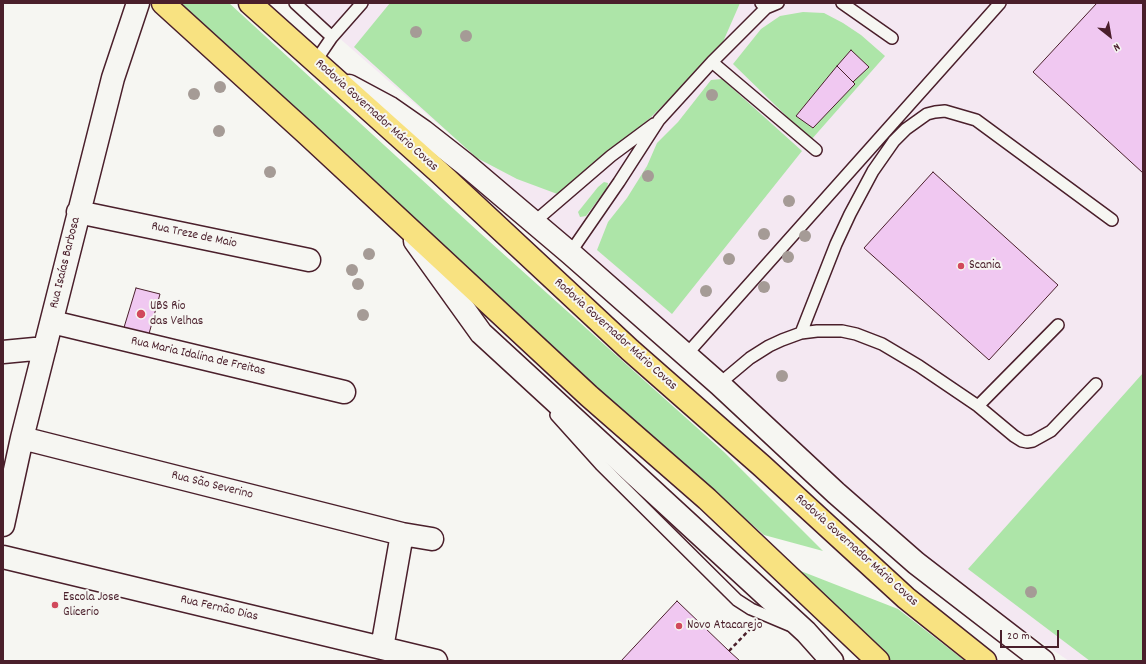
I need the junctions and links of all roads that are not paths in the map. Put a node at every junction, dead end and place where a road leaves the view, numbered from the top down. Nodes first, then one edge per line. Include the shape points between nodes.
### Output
1 (138, 3) edge
2 (163, 3) edge
3 (250, 3) edge
4 (295, 3) edge
5 (362, 3) edge
6 (778, 3) edge
7 (842, 3) edge
8 (1000, 3) edge
9 (763, 5) edge
10 (332, 37) junction
11 (892, 38) dead end
12 (315, 62) junction
13 (712, 62) junction
14 (333, 78) junction
15 (659, 120) junction
16 (816, 150) dead end
17 (78, 212) junction
18 (398, 218) junction
19 (1112, 220) dead end
20 (533, 223) junction
21 (570, 253) junction
22 (310, 260) dead end
23 (52, 322) junction
24 (1058, 325) dead end
25 (481, 333) junction
26 (801, 333) junction
27 (45, 348) junction
28 (3, 352) edge
29 (686, 355) junction
30 (720, 384) junction
31 (1096, 384) dead end
32 (344, 392) dead end
33 (978, 406) junction
34 (22, 438) junction
35 (3, 525) edge
36 (402, 534) junction
37 (432, 539) dead end
38 (3, 557) edge
39 (806, 632) junction
40 (393, 654) edge
41 (436, 661) edge
42 (832, 661) edge
43 (878, 661) edge
44 (985, 661) edge
45 (1043, 661) edge

1 - 17 street, Rua Isaías Barbosa via 113,78
2 - 18 highway
3 - 12 highway, Rodovia Governador Mário Covas
4 - 10 lane
5 - 10 lane
6 - 9 lane
7 - 11 lane
8 - 29 lane
9 - 13 lane
10 - 12 lane
12 - 14 highway, Rodovia Governador Mário Covas
13 - 15 lane
13 - 16 lane
14 - 20 street via 390,108 423,131
14 - 44 highway, Rodovia Governador Mário Covas via 906,598
15 - 20 lane via 611,156
15 - 21 lane
17 - 22 street, Rua Treze de Maio
17 - 23 street, Rua Isaías Barbosa
18 - 25 street
18 - 43 highway via 589,396 707,499
19 - 26 lane via 976,120 945,111 927,114 906,128 873,171 836,244
20 - 21 street
21 - 29 street
23 - 27 street, Rua Isaías Barbosa
23 - 32 street, Rua Maria Idalina de Freitas
24 - 33 lane
25 - 39 street
25 - 39 lane via 601,465 737,600
26 - 30 lane via 769,346 750,358
26 - 33 lane via 842,331 882,344
27 - 28 street
27 - 34 street, Rua Isaías Barbosa
29 - 30 street
30 - 45 street via 836,493 916,563
31 - 33 lane via 1051,431 1032,441 1018,439
34 - 35 street, Rua Isaías Barbosa
34 - 36 street, Rua São Severino
36 - 37 street, Rua São Severino
36 - 40 street
38 - 40 street, Rua Fernão Dias
39 - 42 street
40 - 41 street, Rua Fernão Dias

